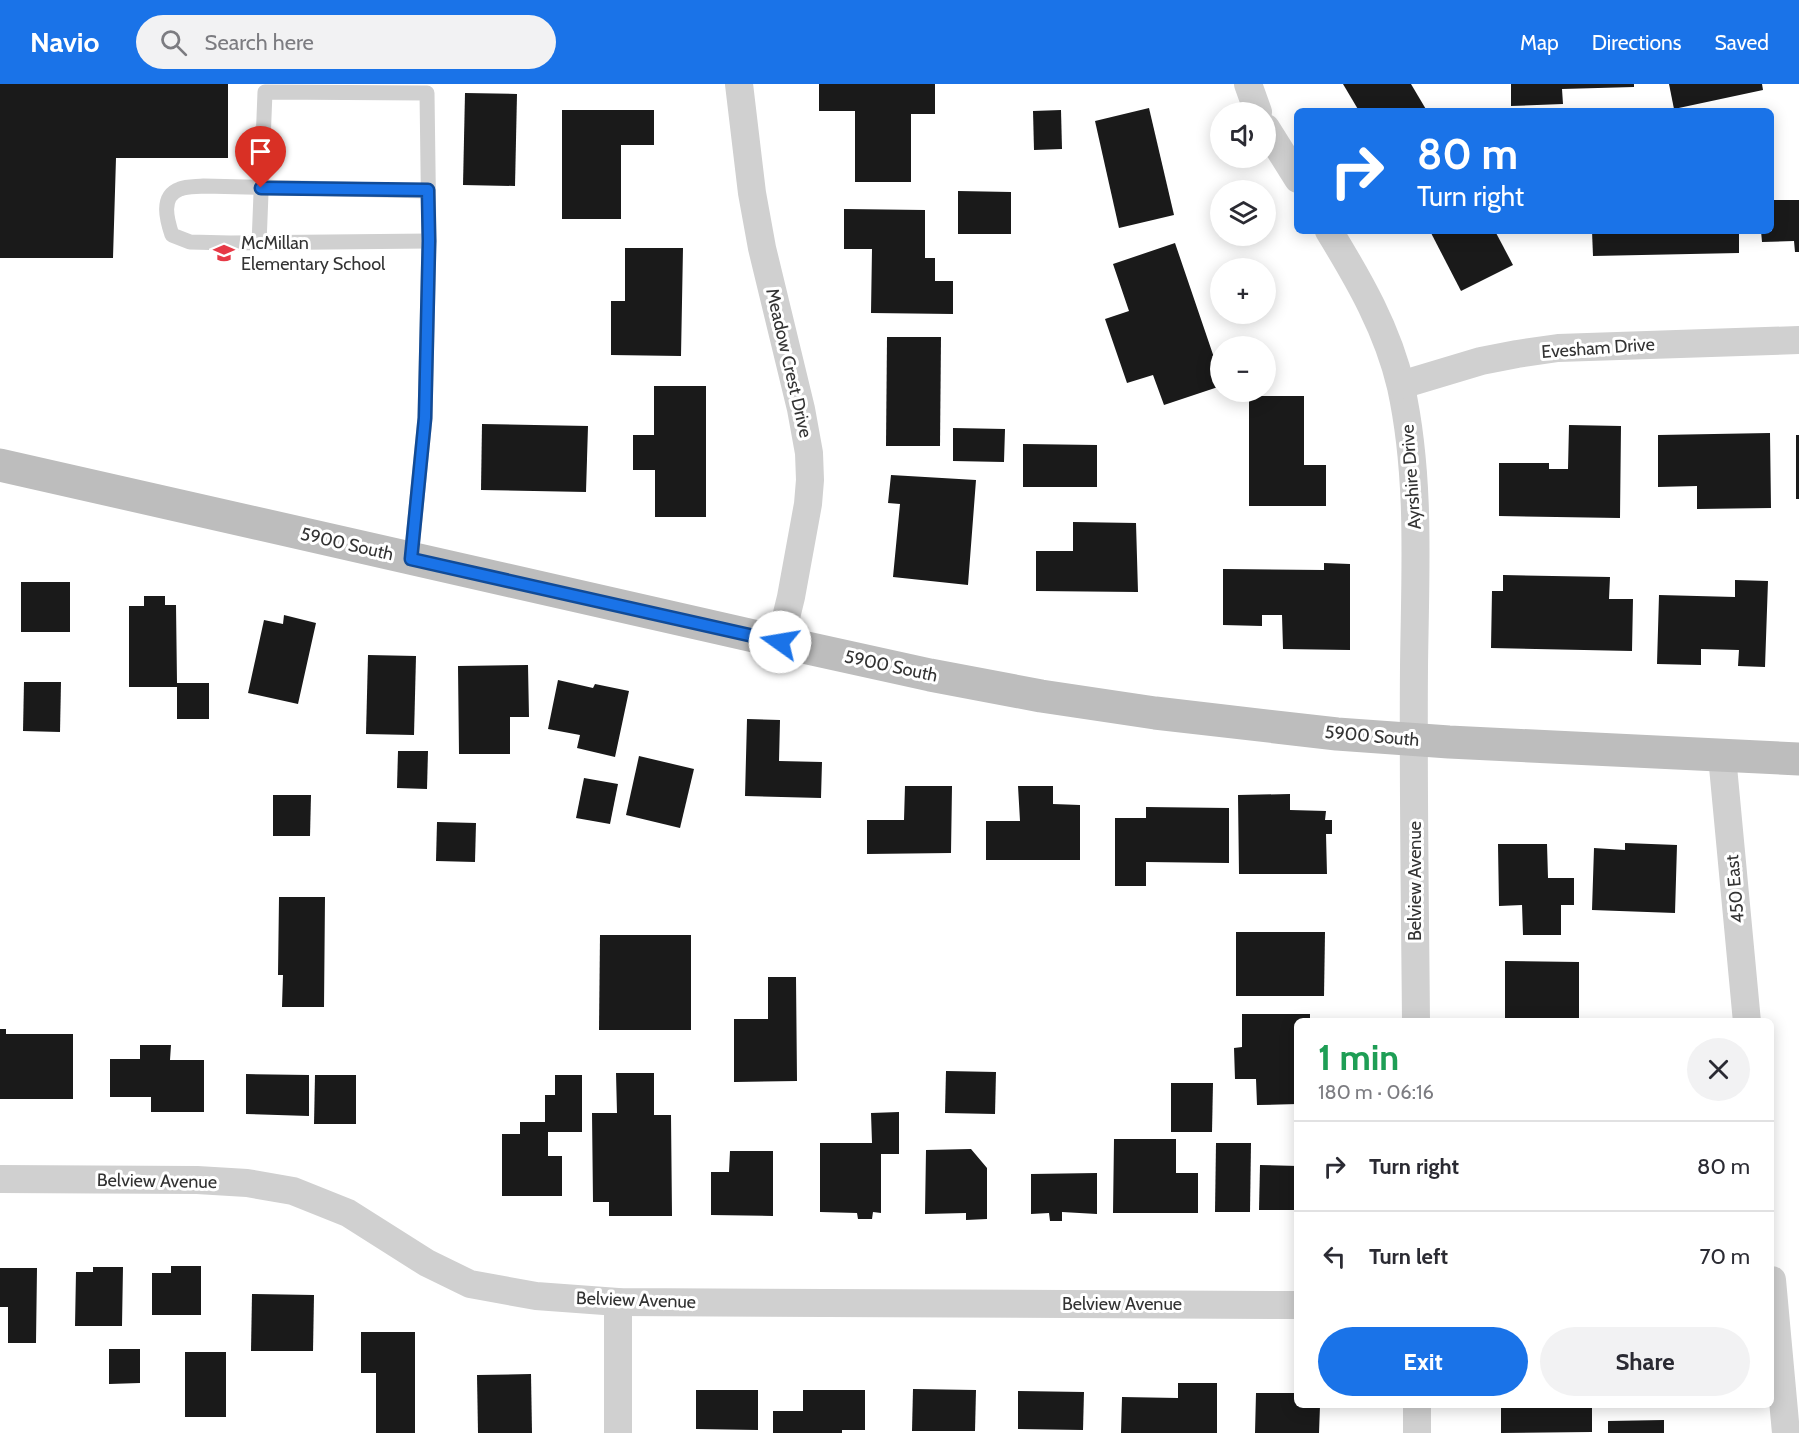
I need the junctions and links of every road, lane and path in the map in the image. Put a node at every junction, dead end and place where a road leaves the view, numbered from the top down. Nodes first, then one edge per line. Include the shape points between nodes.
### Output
1 (740, 84) edge
2 (1248, 84) edge
3 (1254, 102) edge
4 (1276, 144) edge
5 (1294, 173) edge
6 (261, 188) junction
7 (428, 190) junction
8 (1331, 234) edge
9 (429, 241) junction
10 (259, 244) junction
11 (1799, 340) edge
12 (1401, 385) junction
13 (0, 465) edge
14 (411, 559) junction
15 (780, 642) junction
16 (1415, 740) junction
17 (1722, 756) junction
18 (1799, 759) edge
19 (1416, 1018) edge
20 (1747, 1018) edge
21 (0, 1179) edge
22 (618, 1302) junction
23 (1774, 1302) edge
24 (1294, 1305) edge
25 (1417, 1408) edge
26 (618, 1433) edge
27 (1417, 1433) edge
28 (1786, 1433) edge

1 - 15 street, Meadow Crest Drive via 762,248 809,453 808,504
2 - 3 street
4 - 5 street
6 - 7 lane
6 - 7 lane via 265,92 427,93
6 - 10 lane
6 - 10 lane via 179,189 169,198 166,215 172,235 190,242
7 - 9 lane
8 - 12 street, Ayrshire Drive via 1385,333
9 - 10 lane
9 - 14 lane via 425,418
11 - 12 street, Evesham Drive via 1558,348 1481,362
12 - 16 street, Ayrshire Drive via 1410,436 1415,520
13 - 14 main road, 5900 South
14 - 15 main road, 5900 South
15 - 16 main road, 5900 South via 930,675 1132,710
16 - 17 main road, 5900 South
16 - 19 street, Belview Avenue
17 - 18 main road, 5900 South
17 - 20 street, 450 East
21 - 22 street, Belview Avenue via 197,1180 293,1191 348,1214 427,1263 470,1284 536,1296
22 - 24 street, Belview Avenue
22 - 26 street
23 - 28 street
25 - 27 street

